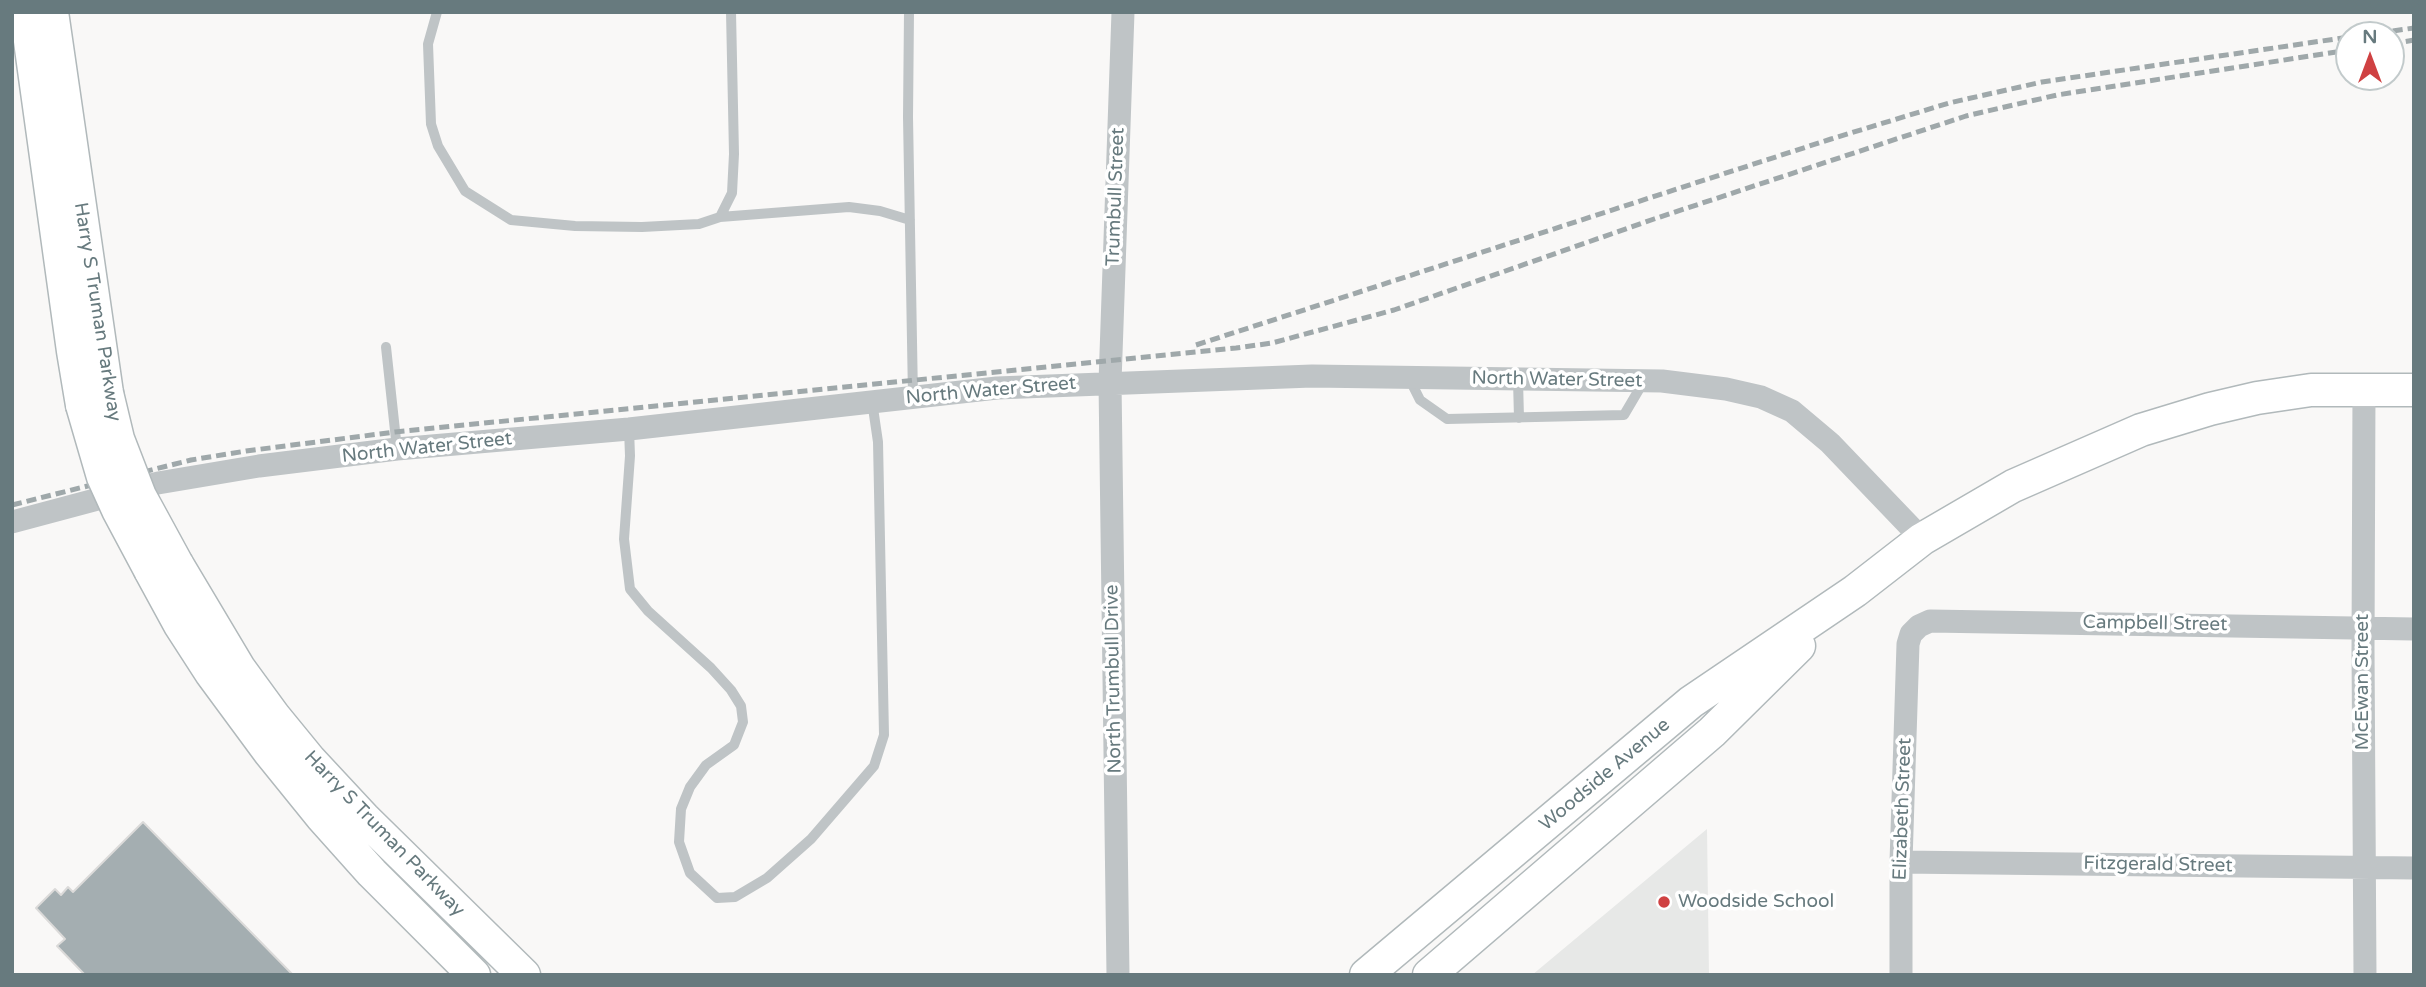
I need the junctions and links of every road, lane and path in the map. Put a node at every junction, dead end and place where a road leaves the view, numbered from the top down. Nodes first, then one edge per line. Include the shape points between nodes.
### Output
1 (26, 12) edge
2 (52, 12) edge
3 (437, 12) edge
4 (731, 12) edge
5 (909, 12) edge
6 (1123, 12) edge
7 (720, 217) junction
8 (910, 220) junction
9 (386, 347) dead end
10 (1409, 378) junction
11 (1518, 380) junction
12 (1644, 381) junction
13 (1110, 382) junction
14 (2364, 389) junction
15 (2414, 390) edge
16 (913, 397) junction
17 (95, 399) junction
18 (872, 401) junction
19 (1519, 418) junction
20 (629, 429) junction
21 (397, 449) junction
22 (12, 522) edge
23 (1922, 539) junction
24 (163, 567) junction
25 (1855, 591) junction
26 (2363, 628) junction
27 (2414, 629) edge
28 (1908, 643) joint
29 (1901, 862) junction
30 (2364, 867) junction
31 (2414, 868) edge
32 (474, 975) edge
33 (524, 975) edge
34 (1118, 975) edge
35 (1366, 975) edge
36 (1429, 975) edge
37 (1901, 975) edge
38 (2365, 975) edge

1 - 17 main road, Harry S Truman Parkway via 73,351
2 - 17 main road, Harry S Truman Parkway
3 - 7 lane via 428,44 431,124 438,146 465,191 511,220 642,227 699,224
4 - 7 lane via 733,180
5 - 8 lane
6 - 13 street, Trumbull Street
7 - 8 lane via 849,207
8 - 16 lane
9 - 21 lane
10 - 11 street, North Water Street
10 - 13 street, North Water Street
10 - 19 lane via 1420,400 1447,419
11 - 12 street, North Water Street
11 - 19 lane
12 - 19 lane via 1624,415
12 - 23 street, North Water Street via 1726,389 1792,411 1830,443
13 - 16 street, North Water Street
13 - 34 street, North Trumbull Drive
14 - 15 main road
14 - 23 main road, Woodside Avenue via 2258,398 2170,421 2013,486
14 - 26 street, McEwan Street
16 - 18 street, North Water Street
17 - 24 main road, Harry S Truman Parkway, bridge via 118,439
18 - 20 street, North Water Street
18 - 20 lane via 878,442 884,735 874,766 811,839 767,878 735,897 717,898 690,873 679,842 681,809 690,787 706,765 734,745 743,722 741,706 732,690 630,589 624,540
20 - 21 street, North Water Street
21 - 22 street, North Water Street via 158,483
23 - 25 main road, Woodside Avenue
24 - 32 main road, Harry S Truman Parkway via 211,673 270,753 373,873
24 - 33 main road, Harry S Truman Parkway via 310,760
25 - 35 main road, Woodside Avenue via 1691,702
25 - 36 main road, Woodside Avenue via 1712,732
26 - 27 street, Campbell Street
26 - 28 street, Campbell Street via 1930,621 1911,634
26 - 30 street, McEwan Street
28 - 29 street, Elizabeth Street
29 - 30 street, Fitzgerald Street
29 - 37 street, Elizabeth Street
30 - 31 street, Fitzgerald Street
30 - 38 street, McEwan Street

